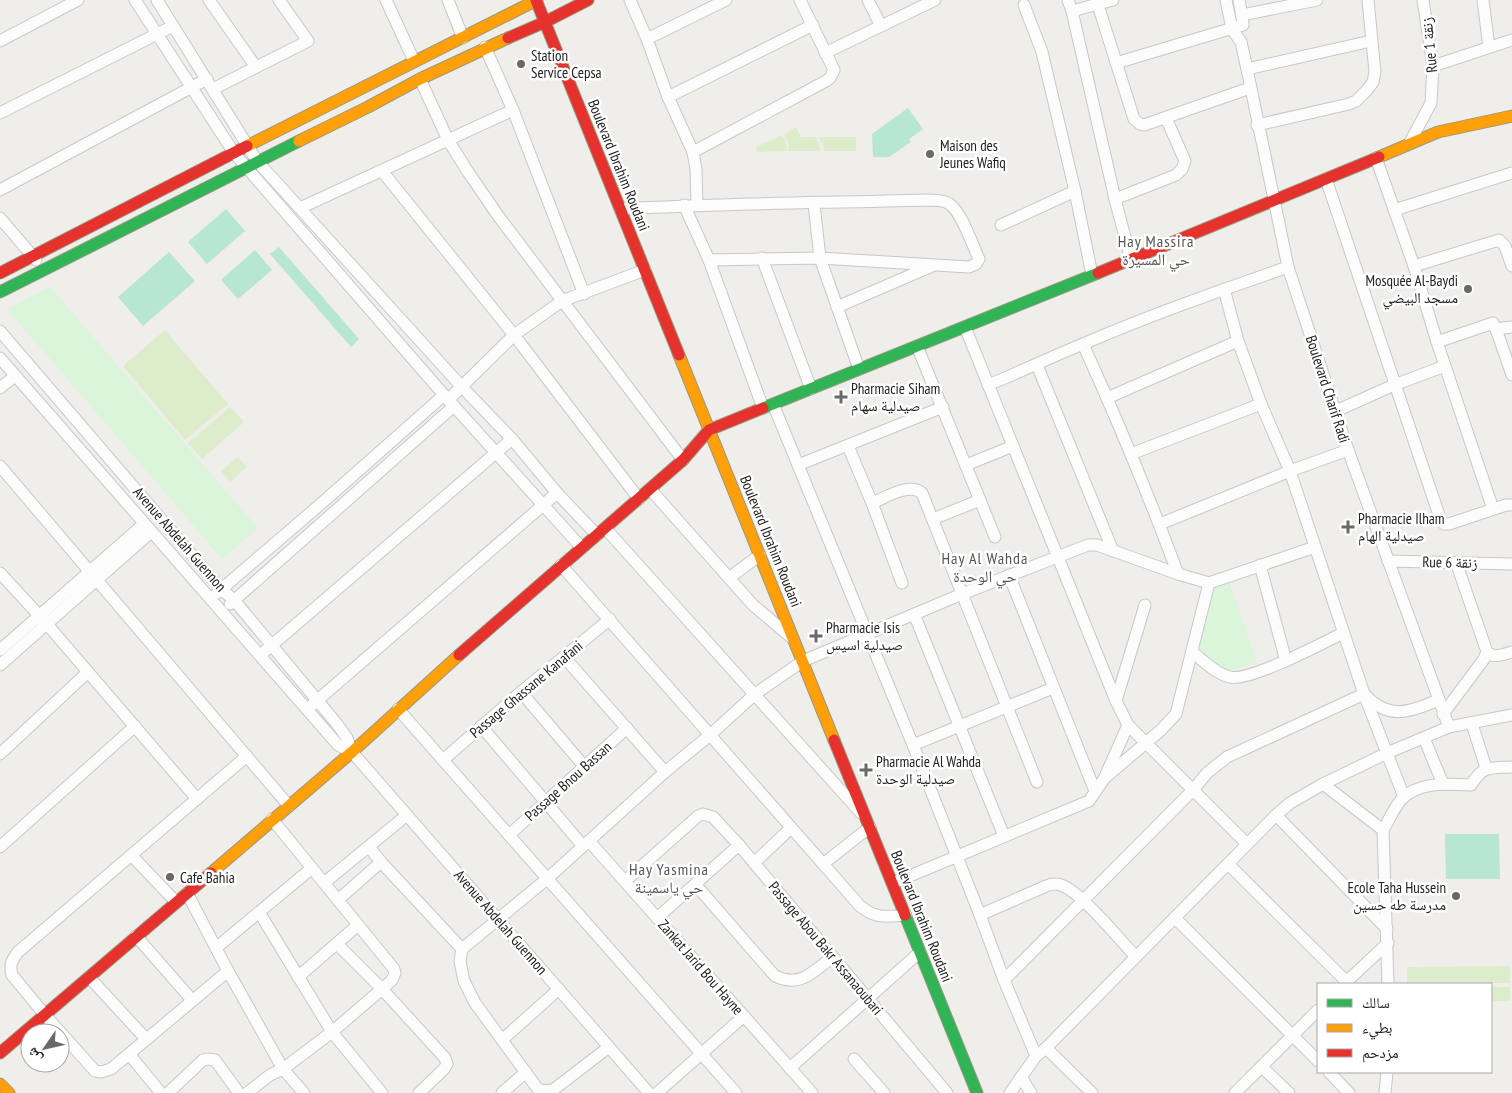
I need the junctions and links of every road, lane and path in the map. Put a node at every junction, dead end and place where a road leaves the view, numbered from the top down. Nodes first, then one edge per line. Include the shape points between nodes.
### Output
1 (78, 0) edge
2 (136, 0) edge
3 (157, 0) edge
4 (209, 0) edge
5 (279, 0) edge
6 (386, 0) edge
7 (448, 0) edge
8 (536, 0) edge
9 (588, 0) edge
10 (630, 0) edge
11 (726, 0) edge
12 (800, 0) edge
13 (868, 0) edge
14 (935, 0) edge
15 (1068, 0) edge
16 (1113, 0) edge
17 (1226, 0) edge
18 (1239, 0) edge
19 (1317, 0) edge
20 (1368, 0) edge
21 (1423, 0) edge
22 (1483, 0) edge
23 (912, 5) edge
24 (1024, 5) dead end
25 (1098, 5) junction
26 (1072, 11) junction
27 (545, 22) junction
28 (1239, 23) junction
29 (173, 26) junction
30 (813, 26) junction
31 (881, 26) junction
32 (157, 34) junction
33 (463, 38) junction
34 (647, 39) junction
35 (1512, 40) edge
36 (0, 41) edge
37 (1371, 41) junction
38 (485, 47) junction
39 (1489, 47) junction
40 (825, 52) junction
41 (414, 61) junction
42 (1116, 63) junction
43 (1433, 66) junction
44 (256, 67) junction
45 (1247, 69) junction
46 (420, 79) junction
47 (210, 84) junction
48 (1250, 88) junction
49 (192, 89) junction
50 (668, 96) junction
51 (513, 110) junction
52 (0, 113) edge
53 (1512, 116) edge
54 (1166, 118) junction
55 (1258, 125) junction
56 (448, 140) junction
57 (1409, 144) junction
58 (248, 145) junction
59 (693, 152) junction
60 (234, 153) junction
61 (1376, 158) junction
62 (257, 161) junction
63 (246, 167) junction
64 (382, 171) junction
65 (1512, 173) edge
66 (1326, 179) junction
67 (0, 190) edge
68 (1075, 191) junction
69 (1114, 198) junction
70 (1273, 202) junction
71 (814, 204) junction
72 (684, 205) junction
73 (697, 205) junction
74 (300, 208) junction
75 (620, 209) junction
76 (1394, 210) junction
77 (0, 218) edge
78 (1001, 225) dead end
79 (33, 257) junction
80 (762, 258) junction
81 (820, 258) junction
82 (708, 260) junction
83 (1130, 260) junction
84 (934, 265) junction
85 (1414, 266) junction
86 (1512, 266) edge
87 (1288, 267) junction
88 (44, 269) junction
89 (645, 270) junction
90 (0, 273) edge
91 (1092, 275) junction
92 (1224, 289) junction
93 (0, 292) edge
94 (584, 294) junction
95 (562, 301) junction
96 (837, 307) junction
97 (965, 327) junction
98 (1512, 327) edge
99 (1496, 330) junction
100 (0, 331) edge
101 (514, 335) junction
102 (1238, 341) junction
103 (1436, 342) junction
104 (1083, 344) junction
105 (917, 346) junction
106 (0, 358) edge
107 (1037, 365) junction
108 (1445, 366) junction
109 (859, 369) junction
110 (1512, 375) edge
111 (15, 376) junction
112 (988, 384) junction
113 (1394, 385) junction
114 (462, 387) junction
115 (0, 388) edge
116 (811, 389) junction
117 (1107, 398) junction
118 (449, 400) junction
119 (1261, 404) junction
120 (768, 406) junction
121 (943, 407) junction
122 (1336, 411) junction
123 (710, 430) junction
124 (512, 439) junction
125 (848, 446) junction
126 (1012, 446) junction
127 (1348, 450) junction
128 (496, 453) junction
129 (1131, 454) junction
130 (683, 460) junction
131 (798, 465) junction
132 (966, 465) junction
133 (0, 466) edge
134 (1290, 471) junction
135 (650, 488) junction
136 (557, 493) junction
137 (639, 499) junction
138 (980, 500) junction
139 (872, 503) junction
140 (1512, 505) edge
141 (543, 506) junction
142 (1493, 509) junction
143 (932, 519) junction
144 (1160, 524) junction
145 (148, 528) junction
146 (601, 532) junction
147 (995, 537) dead end
148 (1315, 547) junction
149 (582, 548) junction
150 (1113, 551) junction
151 (760, 555) junction
152 (1058, 556) junction
153 (1388, 561) junction
154 (1456, 562) junction
155 (561, 565) junction
156 (1260, 565) junction
157 (1511, 566) edge
158 (0, 573) edge
159 (1178, 574) junction
160 (1009, 575) junction
161 (93, 576) junction
162 (729, 578) junction
163 (902, 583) dead end
164 (1209, 583) junction
165 (221, 588) junction
166 (962, 594) junction
167 (211, 599) junction
168 (234, 600) junction
169 (1146, 605) dead end
170 (222, 613) junction
171 (914, 614) junction
172 (42, 619) junction
173 (610, 619) junction
174 (1343, 632) junction
175 (867, 633) junction
176 (795, 641) junction
177 (270, 646) junction
178 (0, 650) edge
179 (1192, 652) junction
180 (1487, 652) junction
181 (1512, 652) edge
182 (260, 656) junction
183 (564, 657) junction
184 (803, 661) junction
185 (1286, 661) junction
186 (0, 665) edge
187 (88, 672) junction
188 (1053, 688) junction
189 (520, 692) junction
190 (754, 694) junction
191 (1364, 694) junction
192 (317, 700) junction
193 (1438, 700) junction
194 (1116, 701) junction
195 (1007, 706) junction
196 (398, 709) junction
197 (307, 710) junction
198 (1444, 714) junction
199 (1512, 715) edge
200 (1472, 724) junction
201 (1128, 725) junction
202 (135, 726) junction
203 (482, 726) junction
204 (959, 726) junction
205 (1449, 727) junction
206 (627, 728) junction
207 (710, 735) junction
208 (1424, 738) junction
209 (1146, 743) junction
210 (913, 745) junction
211 (352, 752) junction
212 (1387, 753) junction
213 (0, 754) edge
214 (247, 756) junction
215 (443, 760) junction
216 (584, 766) junction
217 (1512, 767) edge
218 (1486, 768) junction
219 (665, 772) junction
220 (1104, 779) junction
221 (1037, 782) dead end
222 (1323, 784) junction
223 (1443, 784) junction
224 (1193, 790) junction
225 (1095, 791) junction
226 (1404, 797) junction
227 (198, 799) junction
228 (545, 802) junction
229 (289, 806) junction
230 (407, 815) junction
231 (1276, 815) junction
232 (272, 820) junction
233 (868, 823) junction
234 (791, 828) junction
235 (1384, 830) junction
236 (508, 835) junction
237 (1004, 836) junction
238 (586, 844) junction
239 (1247, 844) junction
240 (739, 845) junction
241 (0, 847) edge
242 (369, 847) junction
243 (132, 856) junction
244 (957, 856) junction
245 (381, 862) junction
246 (754, 863) junction
247 (823, 864) junction
248 (1228, 864) junction
249 (312, 868) junction
250 (548, 878) junction
251 (625, 881) junction
252 (324, 883) junction
253 (893, 883) junction
254 (694, 884) junction
255 (187, 893) junction
256 (338, 900) junction
257 (1083, 901) junction
258 (176, 902) junction
259 (259, 912) junction
260 (906, 915) junction
261 (980, 915) junction
262 (658, 918) junction
263 (1175, 918) junction
264 (498, 920) junction
265 (358, 925) junction
266 (1387, 928) junction
267 (136, 936) junction
268 (1388, 943) junction
269 (337, 944) junction
270 (216, 948) junction
271 (462, 949) junction
272 (920, 952) junction
273 (833, 956) junction
274 (1136, 957) junction
275 (228, 971) junction
276 (89, 977) junction
277 (298, 977) junction
278 (1004, 980) junction
279 (1346, 983) edge
280 (1388, 983) edge
281 (382, 989) junction
282 (559, 989) junction
283 (869, 998) junction
284 (192, 1000) junction
285 (1317, 1011) edge
286 (45, 1015) junction
287 (744, 1016) junction
288 (332, 1032) junction
289 (1293, 1035) junction
290 (146, 1039) junction
291 (502, 1040) junction
292 (609, 1047) junction
293 (1046, 1048) junction
294 (0, 1053) edge
295 (129, 1054) junction
296 (701, 1054) junction
297 (1036, 1056) junction
298 (854, 1059) dead end
299 (1317, 1060) edge
300 (1262, 1067) junction
301 (790, 1068) junction
302 (283, 1069) junction
303 (526, 1072) junction
304 (1330, 1073) edge
305 (1387, 1073) edge
306 (1021, 1077) junction
307 (0, 1084) edge
308 (973, 1091) edge
309 (9, 1093) edge
310 (161, 1093) edge
311 (168, 1093) edge
312 (239, 1093) edge
313 (247, 1093) edge
314 (304, 1093) edge
315 (382, 1093) edge
316 (420, 1093) edge
317 (502, 1093) edge
318 (650, 1093) edge
319 (657, 1093) edge
320 (736, 1093) edge
321 (812, 1093) edge
322 (884, 1093) edge
323 (947, 1093) edge
324 (1010, 1093) edge
325 (1031, 1093) edge
326 (1092, 1093) edge
327 (1235, 1093) edge
328 (1290, 1093) edge
329 (1349, 1093) edge
330 (1385, 1093) edge

1 - 36 street
2 - 32 street
3 - 29 street
4 - 44 street
5 - 44 street via 308,42
6 - 41 street
7 - 33 street
8 - 27 street, Boulevard Ibrahim Roudani
8 - 33 street
9 - 27 street
10 - 34 street
11 - 34 street
12 - 30 street
13 - 31 street
14 - 23 street
15 - 26 street
16 - 25 street
17 - 28 street
18 - 28 street
19 - 28 street
20 - 37 street
21 - 43 street, Rue 1 زنقة
22 - 39 street
23 - 31 street
24 - 68 street via 1042,52
25 - 26 street
25 - 42 street
26 - 69 street
27 - 38 street
27 - 75 street, Boulevard Ibrahim Roudani
28 - 42 street
28 - 45 street, Boulevard Charif Radi
29 - 32 street
29 - 47 street
30 - 40 street
30 - 50 street
31 - 40 street
32 - 49 street
32 - 52 street
33 - 41 street
34 - 50 street
35 - 39 street
37 - 45 street
37 - 55 street via 1373,82 1356,101
38 - 46 street
38 - 51 street
39 - 43 street
40 - 59 street via 834,70 830,78
41 - 58 street
42 - 54 street via 1136,122 1144,126
43 - 57 street, Rue 1 زنقة via 1432,103
44 - 47 street
45 - 48 street, Boulevard Charif Radi
46 - 56 street
46 - 62 street
47 - 49 street
47 - 58 street
48 - 54 street
48 - 55 street, Boulevard Charif Radi
49 - 60 street
49 - 67 street
50 - 59 street
51 - 56 street
51 - 94 street
53 - 57 street via 1438,132
54 - 69 street via 1185,161 1182,170
55 - 70 street, Boulevard Charif Radi
56 - 64 street
56 - 95 street via 499,217
57 - 61 street
58 - 60 street
58 - 62 street
59 - 73 street
60 - 63 street
60 - 79 street
61 - 66 street
61 - 76 street
62 - 63 street
62 - 74 street
63 - 88 street
63 - 118 street
64 - 74 street
64 - 101 street
65 - 76 street
66 - 70 street
66 - 113 street
68 - 78 street
68 - 91 street
69 - 83 street
70 - 83 street
70 - 87 street, Boulevard Charif Radi
71 - 73 street
71 - 81 street
71 - 84 street via 928,200 949,203 958,214 979,260 969,267
72 - 73 street
72 - 75 street
72 - 82 street
74 - 114 street
75 - 89 street, Boulevard Ibrahim Roudani
76 - 85 street
77 - 79 street
79 - 88 street
79 - 90 street
80 - 81 street
80 - 82 street
80 - 116 street
81 - 84 street
81 - 96 street
82 - 120 street
83 - 91 street
84 - 96 street
85 - 86 street via 1499,240 1505,246
85 - 103 street
87 - 92 street
87 - 122 street, Boulevard Charif Radi
88 - 93 street
89 - 94 street
89 - 123 street, Boulevard Ibrahim Roudani
91 - 97 street
92 - 102 street
92 - 104 street
94 - 95 street
95 - 101 street
95 - 130 street
96 - 109 street
97 - 105 street
97 - 112 street
98 - 99 street
99 - 103 street via 1493,323
99 - 110 street
100 - 165 street, Avenue Abdelah Guennon
101 - 114 street
101 - 137 street
102 - 117 street
102 - 119 street
103 - 108 street
104 - 107 street
104 - 117 street
105 - 109 street
105 - 121 street
106 - 111 street, Avenue Abdelah Guennon
107 - 112 street
107 - 150 street
108 - 113 street
108 - 142 street
109 - 116 street
111 - 115 street
111 - 145 street, Avenue Abdelah Guennon
112 - 126 street
113 - 122 street
113 - 142 street via 1441,522 1449,524
114 - 118 street
114 - 124 street
116 - 120 street
117 - 129 street
118 - 128 street
118 - 165 street
118 - 168 street
119 - 129 street
119 - 134 street
120 - 123 street
120 - 131 street
121 - 125 street
121 - 132 street
122 - 127 street, Boulevard Charif Radi
123 - 130 street
123 - 151 street, Boulevard Ibrahim Roudani
124 - 128 street
124 - 136 street
125 - 131 street
125 - 139 street
126 - 132 street
126 - 152 street
127 - 134 street
127 - 153 street, Boulevard Charif Radi
128 - 141 street
128 - 177 street
129 - 144 street
130 - 135 street
131 - 175 street
132 - 138 street
133 - 161 street
134 - 144 street
134 - 148 street
135 - 137 street
135 - 162 street
136 - 141 street
136 - 146 street
137 - 146 street
138 - 143 street
138 - 147 street
139 - 143 street via 914,488 922,493
139 - 163 street
140 - 142 street
141 - 149 street
141 - 192 street
143 - 166 street
144 - 159 street
145 - 161 street
145 - 167 street, Avenue Abdelah Guennon
146 - 149 street
146 - 190 street
148 - 156 street
148 - 174 street
149 - 155 street
150 - 152 street via 1088,545
150 - 159 street
151 - 162 street
151 - 176 street, Boulevard Ibrahim Roudani
152 - 160 street
152 - 194 street
153 - 154 street, Rue 6 زنقة
153 - 193 street, Boulevard Charif Radi
154 - 157 street, Rue 6 زنقة
154 - 180 street
155 - 173 street
155 - 196 street
156 - 164 street
156 - 185 street
158 - 172 street
159 - 164 street
160 - 166 street
160 - 188 street
161 - 172 street
161 - 214 street
162 - 176 street via 753,605
164 - 179 street
165 - 167 street
165 - 168 street, Avenue Abdelah Guennon
166 - 171 street
166 - 195 street
167 - 170 street, Avenue Abdelah Guennon
168 - 170 street
168 - 177 street, Avenue Abdelah Guennon
169 - 194 street
170 - 182 street, Avenue Abdelah Guennon
171 - 175 street
171 - 204 street
172 - 178 street
172 - 186 street
172 - 187 street
173 - 183 street, Passage Ghassane Kanafani
173 - 207 street
174 - 185 street
174 - 191 street
175 - 184 street
175 - 210 street
176 - 184 street, Boulevard Ibrahim Roudani
177 - 182 street
177 - 192 street, Avenue Abdelah Guennon
179 - 185 street via 1234,678
179 - 209 street via 1176,714
180 - 181 street via 1495,656
180 - 198 street
182 - 197 street, Avenue Abdelah Guennon
183 - 189 street, Passage Ghassane Kanafani
183 - 206 street
184 - 190 street
184 - 233 street, Boulevard Ibrahim Roudani
187 - 202 street
187 - 213 street
188 - 195 street
188 - 225 street
189 - 203 street, Passage Ghassane Kanafani
189 - 216 street
190 - 207 street
190 - 233 street
191 - 193 street via 1374,704 1394,712 1420,708
191 - 212 street
191 - 224 street via 1226,757
192 - 197 street
192 - 211 street, Avenue Abdelah Guennon via 347,738
193 - 198 street, Boulevard Charif Radi
194 - 201 street
195 - 204 street
195 - 221 street
196 - 211 street
196 - 215 street
197 - 211 street, Avenue Abdelah Guennon via 338,745
198 - 205 street, Boulevard Charif Radi
199 - 200 street
200 - 205 street
200 - 218 street
201 - 209 street
201 - 220 street
202 - 227 street
202 - 241 street
203 - 215 street, Passage Ghassane Kanafani
203 - 228 street, Zankat Jarid Bou Hayne
204 - 210 street
204 - 237 street
205 - 208 street
206 - 216 street, Passage Bnou Bassan
206 - 219 street
207 - 219 street
207 - 234 street
208 - 212 street
208 - 223 street
209 - 220 street
209 - 224 street
210 - 244 street
211 - 229 street
211 - 230 street, Avenue Abdelah Guennon
212 - 222 street
212 - 226 street
214 - 227 street
214 - 229 street
215 - 236 street
216 - 228 street, Passage Bnou Bassan
217 - 218 street
218 - 223 street via 1471,785
219 - 238 street
220 - 225 street
222 - 231 street
222 - 235 street
223 - 226 street via 1419,788
224 - 239 street
224 - 257 street
225 - 237 street via 1084,804
226 - 235 street
227 - 243 street
228 - 236 street, Passage Bnou Bassan
228 - 238 street, Zankat Jarid Bou Hayne
229 - 232 street
230 - 242 street
230 - 264 street, Avenue Abdelah Guennon
231 - 239 street
231 - 266 street
232 - 249 street
232 - 255 street
233 - 247 street
233 - 253 street, Boulevard Ibrahim Roudani
234 - 246 street
234 - 247 street
235 - 266 street
236 - 250 street
237 - 244 street
238 - 250 street
238 - 251 street, Zankat Jarid Bou Hayne
239 - 248 street
240 - 246 street, Passage Abou Bakr Assanaoubari
240 - 251 street, Passage Abou Bakr Assanaoubari via 713,817 702,814
240 - 254 street
242 - 245 street
242 - 252 street
243 - 258 street
243 - 286 street via 12,959 12,975
244 - 253 street
244 - 261 street
245 - 256 street
245 - 271 street
246 - 273 street, Passage Abou Bakr Assanaoubari
247 - 260 street via 866,911 880,917
248 - 263 street
248 - 279 street
249 - 252 street
249 - 259 street
250 - 264 street
250 - 296 street
251 - 262 street, Zankat Jarid Bou Hayne
252 - 256 street
253 - 260 street, Boulevard Ibrahim Roudani
254 - 262 street
254 - 273 street via 775,976 794,981 812,973
255 - 258 street
255 - 270 street
256 - 265 street
257 - 261 street via 1054,883
257 - 274 street
257 - 278 street
258 - 267 street
259 - 270 street
259 - 277 street
260 - 272 street, Boulevard Ibrahim Roudani
261 - 278 street
262 - 287 street, Zankat Jarid Bou Hayne
263 - 274 street
263 - 289 street
264 - 271 street
264 - 282 street, Avenue Abdelah Guennon
265 - 269 street
265 - 281 street via 394,969 394,977
266 - 268 street
267 - 276 street
267 - 284 street
268 - 279 street
268 - 280 street
269 - 277 street
269 - 281 street
270 - 275 street
271 - 291 street via 460,961 464,982 474,1003
272 - 283 street
272 - 308 street, Boulevard Ibrahim Roudani
273 - 283 street, Passage Abou Bakr Assanaoubari
274 - 293 street
275 - 284 street
275 - 302 street
276 - 286 street
276 - 290 street
277 - 288 street
278 - 297 street
281 - 288 street
281 - 316 street via 444,1058 444,1069
282 - 291 street
282 - 292 street, Avenue Abdelah Guennon
283 - 301 street
283 - 323 street, Passage Abou Bakr Assanaoubari
284 - 290 street
285 - 289 street
286 - 294 street
286 - 295 street via 95,1071 106,1072
287 - 296 street
287 - 301 street, Zankat Jarid Bou Hayne
288 - 302 street
288 - 315 street
289 - 299 street
289 - 300 street
290 - 295 street
291 - 303 street
292 - 303 street via 553,1090 537,1088
292 - 318 street, Avenue Abdelah Guennon
293 - 297 street
293 - 326 street
295 - 310 street
296 - 319 street
296 - 320 street
297 - 306 street
298 - 322 street
300 - 327 street
300 - 328 street
301 - 321 street, Zankat Jarid Bou Hayne
302 - 313 street
302 - 314 street
303 - 317 street
304 - 329 street
305 - 330 street
306 - 324 street
306 - 325 street
307 - 309 street
311 - 312 street via 203,1060 212,1059

